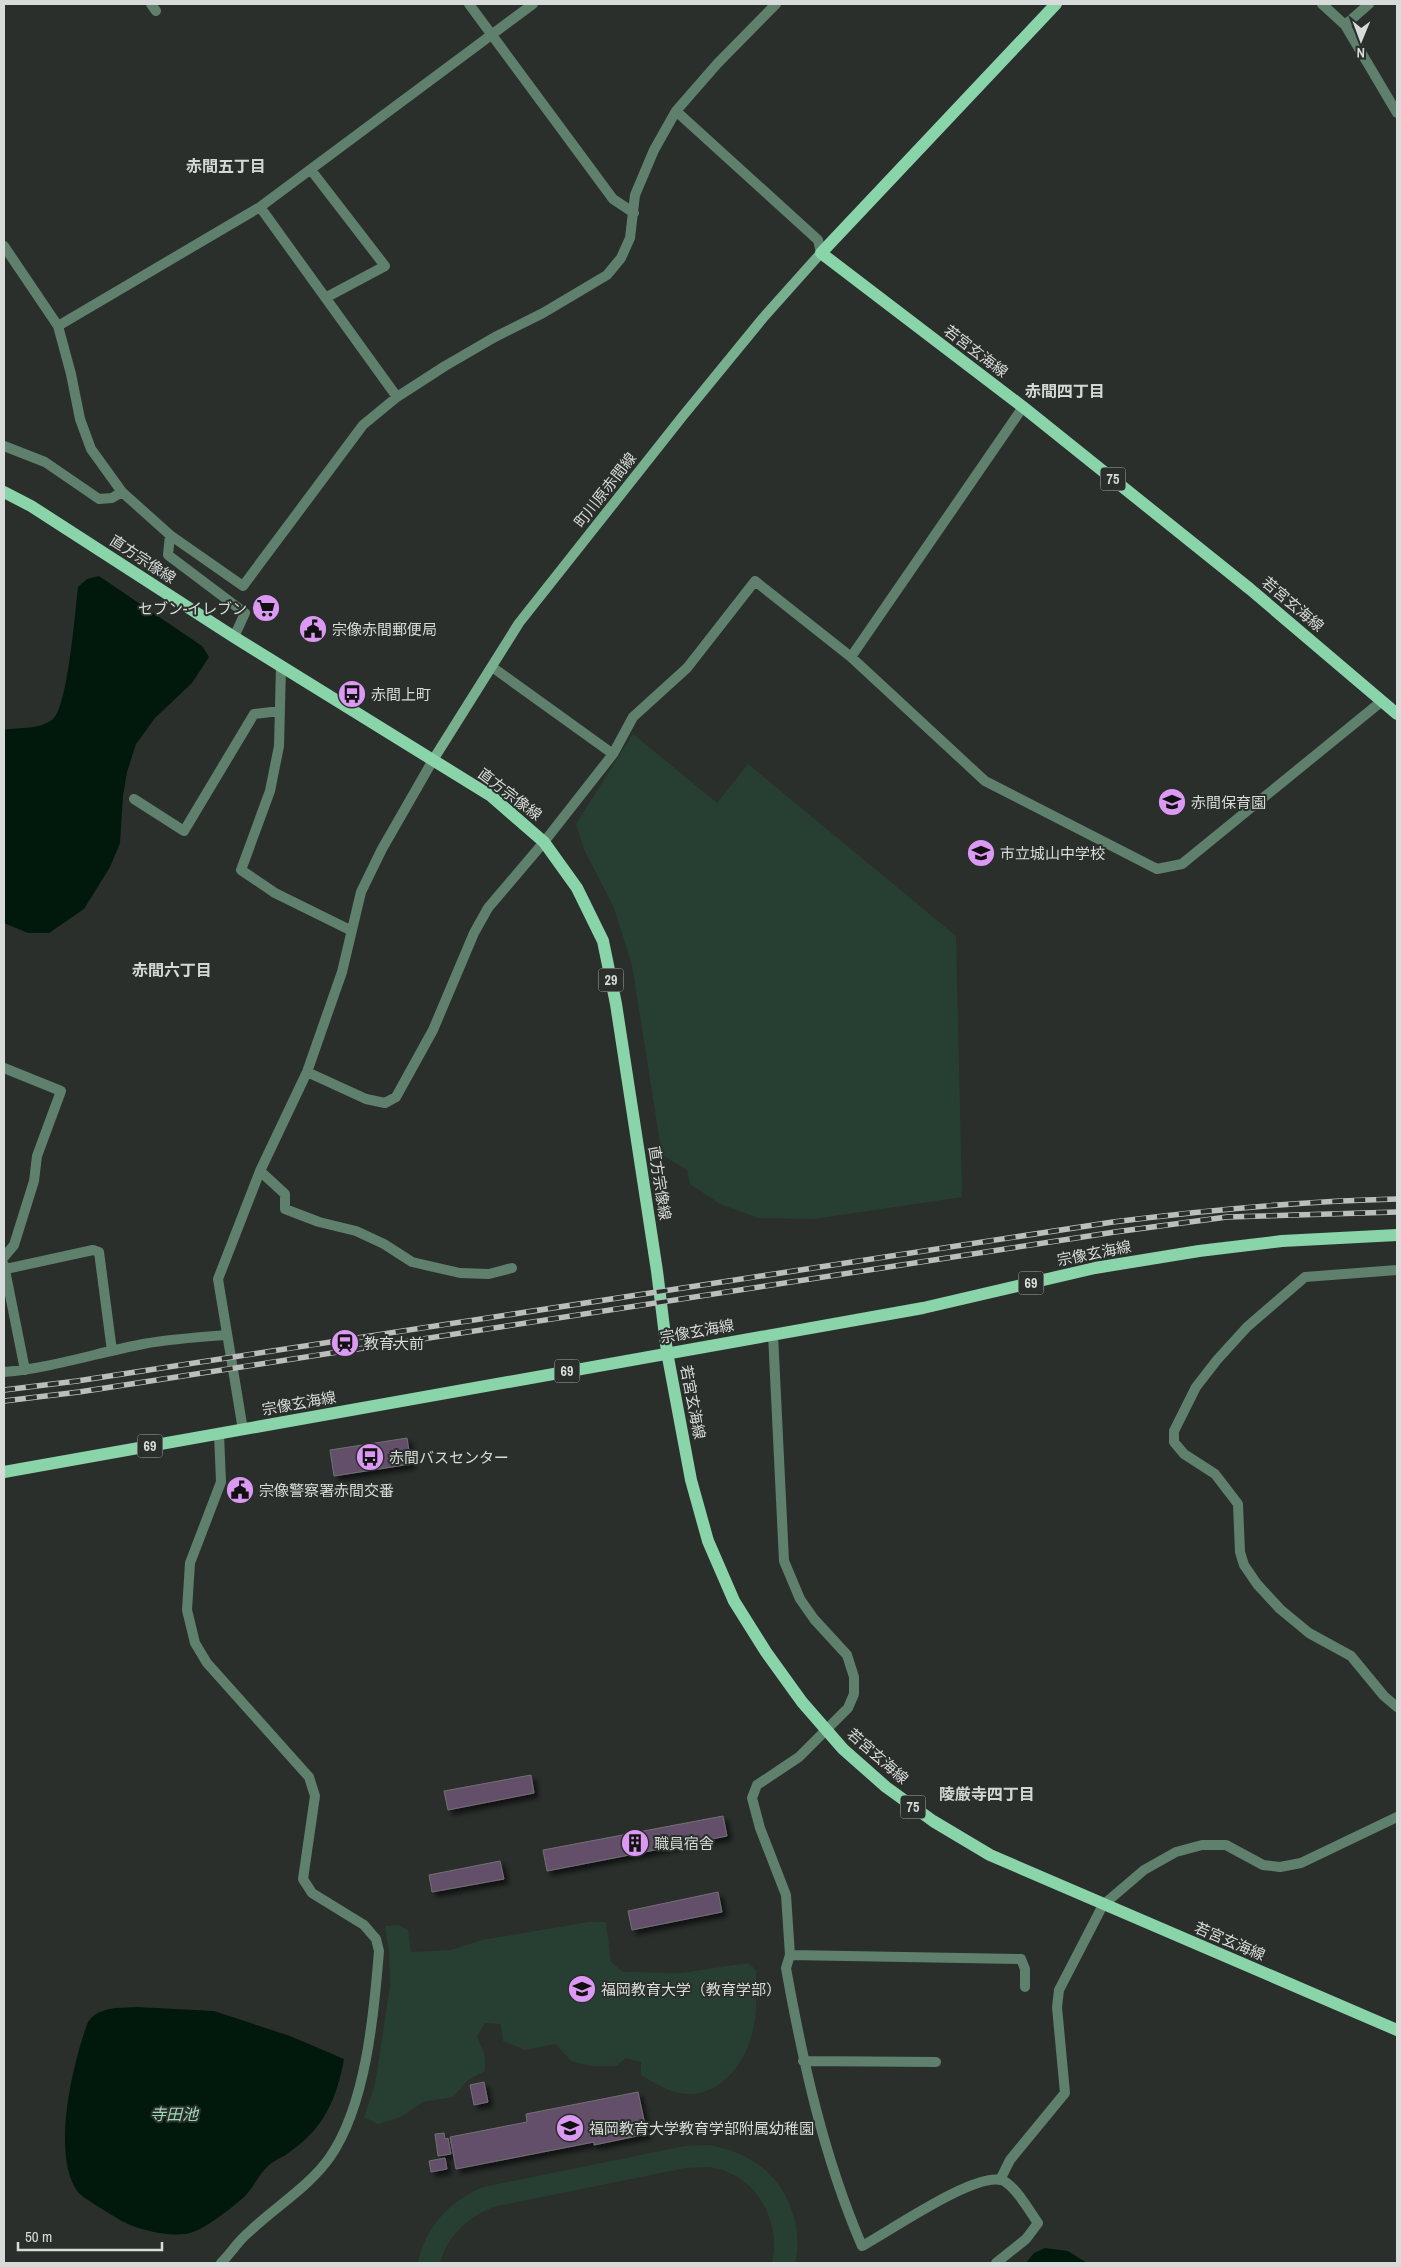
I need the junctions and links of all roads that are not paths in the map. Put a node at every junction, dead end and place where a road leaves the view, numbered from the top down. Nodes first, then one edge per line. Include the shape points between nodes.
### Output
1 (469, 4) edge
2 (533, 4) edge
3 (776, 4) edge
4 (1056, 4) edge
5 (1322, 4) edge
6 (1369, 4) edge
7 (1345, 24) junction
8 (491, 35) junction
9 (676, 111) junction
10 (1397, 112) edge
11 (311, 170) junction
12 (260, 208) junction
13 (634, 213) junction
14 (4, 246) edge
15 (821, 253) junction
16 (327, 297) junction
17 (58, 326) junction
18 (397, 397) junction
19 (1023, 407) junction
20 (4, 446) edge
21 (4, 492) edge
22 (122, 492) junction
23 (170, 535) junction
24 (234, 637) junction
25 (852, 657) junction
26 (281, 666) junction
27 (492, 667) junction
28 (1382, 701) junction
29 (280, 711) junction
30 (1397, 714) edge
31 (613, 754) junction
32 (433, 760) junction
33 (134, 799) dead end
34 (544, 842) junction
35 (350, 930) junction
36 (4, 1068) edge
37 (306, 1072) junction
38 (260, 1171) junction
39 (1397, 1235) edge
40 (4, 1257) edge
41 (5, 1267) edge
42 (512, 1268) dead end
43 (1397, 1270) edge
44 (773, 1334) junction
45 (228, 1339) junction
46 (112, 1350) junction
47 (667, 1352) junction
48 (25, 1370) junction
49 (4, 1372) edge
50 (243, 1430) junction
51 (219, 1434) junction
52 (4, 1472) edge
53 (1397, 1708) edge
54 (1397, 1817) edge
55 (1103, 1905) junction
56 (790, 1956) junction
57 (1025, 1987) dead end
58 (1397, 2030) edge
59 (803, 2061) junction
60 (936, 2062) dead end
61 (1000, 2180) junction
62 (221, 2263) edge
63 (996, 2263) edge

1 - 8 street
2 - 8 street
3 - 9 street via 716,64
4 - 15 main road
5 - 7 street
6 - 7 street
7 - 10 street
8 - 11 street
8 - 13 street via 613,199
9 - 13 street via 654,150 635,196
9 - 15 street via 818,240
11 - 12 street
11 - 16 street via 385,266
12 - 16 street
12 - 17 street
13 - 18 street via 630,238 621,258 607,275 543,313 494,337
14 - 17 street
15 - 19 main road, 若宮玄海線 / 75
15 - 27 main road, 町川原赤間線 via 682,417 519,623
16 - 18 street
17 - 22 street via 72,374 80,419 92,449
18 - 23 street via 363,425 244,586
19 - 25 street
19 - 28 main road, 若宮玄海線 / 75 via 1250,589
20 - 22 street via 45,462 98,499 112,498
21 - 24 main road, 直方宗像線 / 29 via 31,506
22 - 23 street
23 - 24 street via 168,555 245,613
24 - 26 main road, 直方宗像線 / 29
25 - 28 street via 984,781 1157,869 1182,864
25 - 31 street via 755,580 687,668 633,718
26 - 29 street
26 - 32 main road, 直方宗像線 / 29
27 - 31 street
27 - 32 main road, 町川原赤間線
28 - 30 main road, 若宮玄海線 / 75
29 - 33 street via 254,714 184,831
29 - 35 street via 279,746 270,791 241,870 275,893
31 - 34 street
32 - 34 main road, 直方宗像線 / 29 via 491,796
32 - 35 street via 360,892
34 - 37 street via 488,908 433,1030 396,1097 384,1103 366,1099
34 - 47 main road, 直方宗像線 / 29 via 577,888 603,941 616,1004
35 - 37 street via 342,972
36 - 40 street via 61,1091 37,1156 34,1180 14,1245
37 - 38 street
38 - 42 street via 285,1194 285,1209 356,1231 412,1262 460,1273 489,1274
38 - 45 street via 218,1279
39 - 44 main road, 宗像玄海線 / 69 via 1282,1241 1199,1251 1095,1268 923,1308
41 - 46 street via 93,1250 99,1252
41 - 48 street
43 - 53 street via 1305,1277 1247,1327 1217,1360 1196,1387 1174,1431 1174,1442 1184,1454 1215,1474 1238,1504 1240,1552 1244,1566 1257,1584 1280,1610 1309,1633 1351,1656
44 - 47 main road, 宗像玄海線 / 69
44 - 56 street via 784,1561 800,1600 847,1655 854,1677 854,1694 848,1708 799,1757 757,1785 752,1798 786,1895
45 - 46 street via 144,1344
45 - 50 street
46 - 48 street
47 - 50 main road, 宗像玄海線 / 69
47 - 55 main road, 若宮玄海線 / 75 via 691,1480 708,1541 734,1601 802,1702 843,1749 886,1787 933,1821 990,1855
48 - 49 street
50 - 51 main road, 宗像玄海線 / 69
51 - 52 main road, 宗像玄海線 / 69
51 - 62 street via 221,1482 190,1563 187,1610 195,1643 207,1663 309,1778 315,1796 303,1879 312,1893 364,1925 376,1939 379,1952 360,2090 344,2130 330,2157 309,2180 247,2233
54 - 55 street via 1301,1863 1280,1867 1263,1865 1226,1845 1202,1845 1176,1852 1144,1870
55 - 58 main road, 若宮玄海線 / 75
55 - 61 street via 1059,1990 1057,2007 1066,2093 1010,2160
56 - 57 street via 1021,1958
56 - 59 street via 786,1968
59 - 60 street
59 - 61 street via 843,2202 862,2246 968,2185
61 - 63 street via 1010,2185 1038,2223 1026,2239

